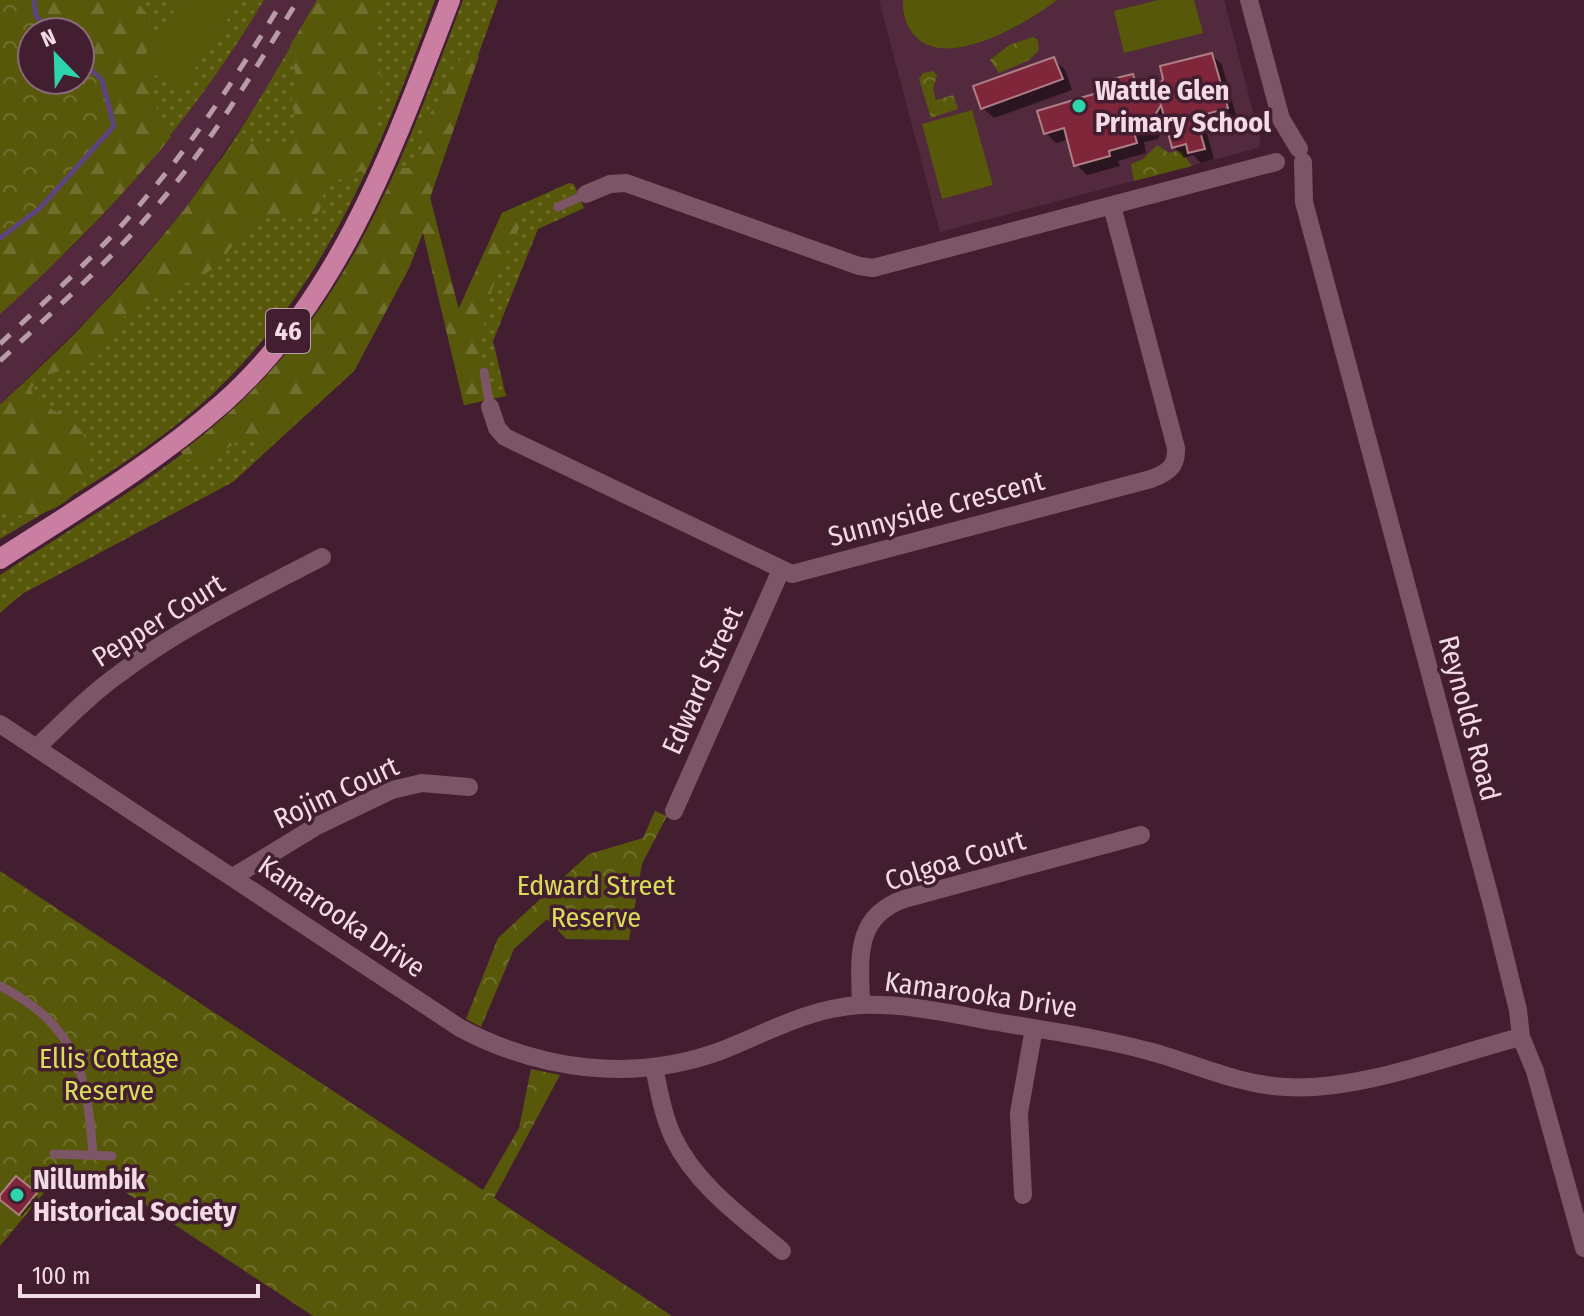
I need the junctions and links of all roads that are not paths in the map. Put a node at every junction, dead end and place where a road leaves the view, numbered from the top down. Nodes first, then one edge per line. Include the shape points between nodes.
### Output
1 (450, 0) edge
2 (1249, 0) edge
3 (1281, 119) junction
4 (1301, 156) junction
5 (1279, 161) junction
6 (587, 194) joint
7 (1304, 202) junction
8 (1112, 206) junction
9 (558, 207) dead end
10 (484, 372) dead end
11 (490, 407) joint
12 (322, 557) dead end
13 (0, 559) edge
14 (781, 570) junction
15 (0, 724) edge
16 (36, 748) junction
17 (469, 787) dead end
18 (674, 811) dead end
19 (1141, 835) dead end
20 (233, 877) junction
21 (0, 986) edge
22 (861, 1005) junction
23 (1034, 1028) junction
24 (1521, 1037) junction
25 (654, 1067) junction
26 (54, 1154) dead end
27 (93, 1155) junction
28 (112, 1156) dead end
29 (1023, 1195) dead end
30 (1584, 1248) edge
31 (782, 1251) dead end

1 - 13 main road, 46 via 360,216 279,343 224,402 179,438
2 - 3 street
3 - 4 street
3 - 5 street
4 - 5 street via 1294,172
4 - 7 street
5 - 7 street
5 - 8 street
6 - 8 street via 626,183 868,268
6 - 9 lane
7 - 24 street, Reynolds Road via 1492,905
8 - 14 street, Sunnyside Crescent via 1175,441 1173,467 1151,479 799,573
10 - 11 lane
11 - 14 street, Sunnyside Crescent via 505,437
12 - 16 street, Pepper Court via 132,664
14 - 18 street, Edward Street
15 - 16 street, Kamarooka Drive
16 - 20 street, Kamarooka Drive
17 - 20 street, Rojim Court via 422,783 392,790 315,827
19 - 22 street, Colgoa Court via 889,906 871,922 863,941
20 - 25 street, Kamarooka Drive via 460,1028 497,1046 576,1067
21 - 27 lane via 38,1009 66,1041 87,1094
22 - 23 street, Kamarooka Drive via 917,1008
22 - 25 street, Kamarooka Drive via 806,1015 718,1051
23 - 24 street, Kamarooka Drive via 1144,1050 1246,1081 1299,1088 1363,1079
23 - 29 street via 1019,1113
24 - 30 street, Reynolds Road
25 - 31 street via 669,1127 687,1161 722,1200
26 - 27 lane
27 - 28 lane

